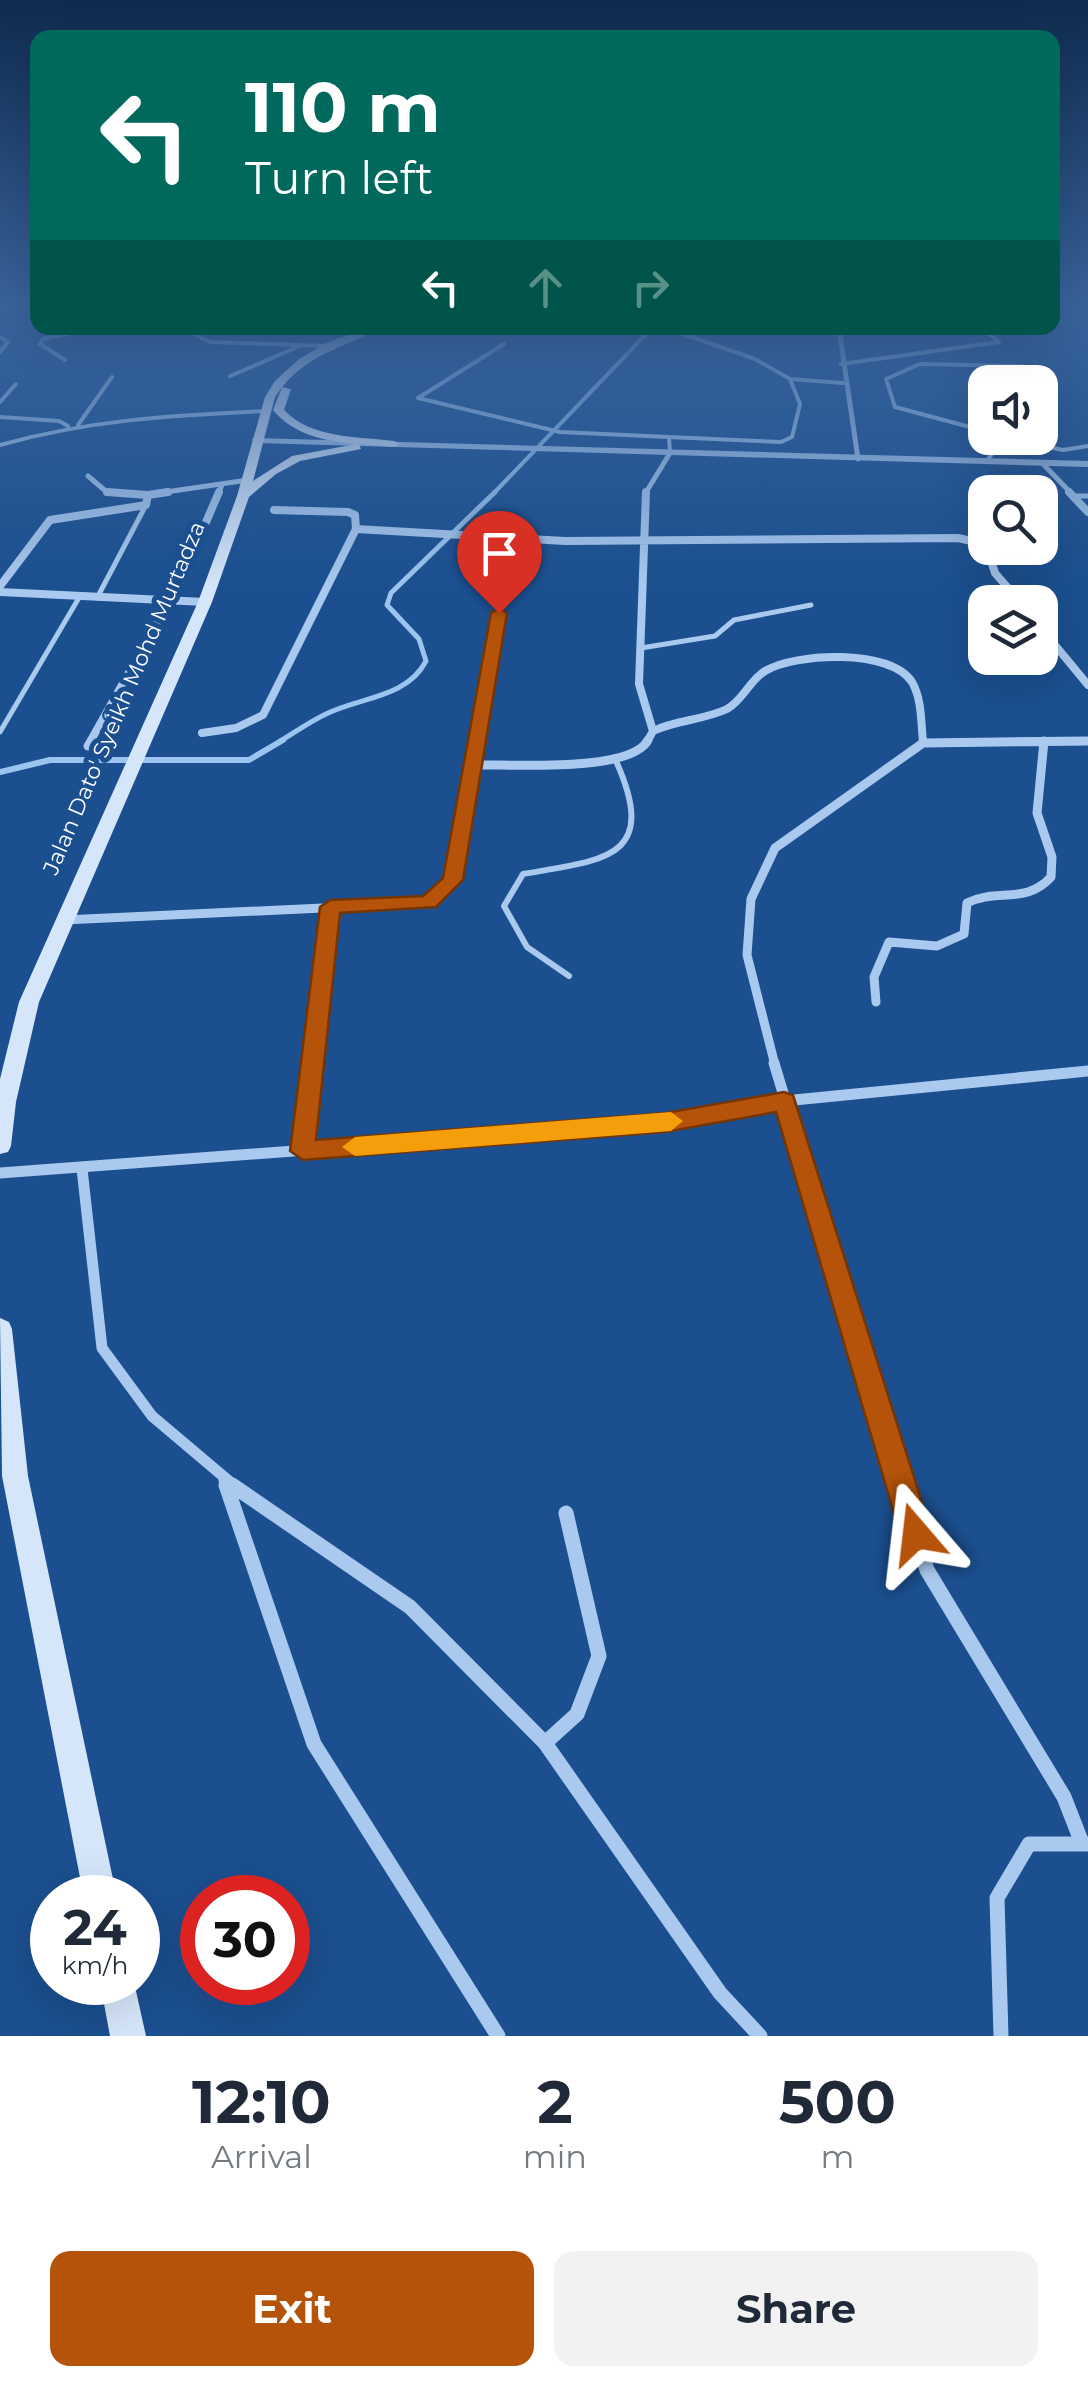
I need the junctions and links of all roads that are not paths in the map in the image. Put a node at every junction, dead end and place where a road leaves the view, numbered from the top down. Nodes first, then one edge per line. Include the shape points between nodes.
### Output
1 (97, 398) edge
2 (271, 398) edge
3 (282, 398) edge
4 (418, 398) edge
5 (798, 398) edge
6 (847, 398) edge
7 (892, 398) edge
8 (265, 411) junction
9 (0, 417) edge
10 (68, 426) junction
11 (78, 426) junction
12 (968, 426) edge
13 (670, 437) junction
14 (257, 440) junction
15 (394, 444) junction
16 (0, 445) edge
17 (1088, 446) edge
18 (1058, 449) edge
19 (670, 453) junction
20 (991, 455) edge
21 (858, 459) junction
22 (986, 462) junction
23 (1043, 464) junction
24 (1088, 464) edge
25 (88, 476) dead end
26 (222, 486) junction
27 (245, 488) junction
28 (148, 495) junction
29 (1073, 496) junction
30 (1088, 496) edge
31 (146, 505) junction
32 (274, 510) dead end
33 (1088, 512) edge
34 (356, 528) junction
35 (645, 537) junction
36 (511, 539) junction
37 (968, 541) edge
38 (0, 589) edge
39 (80, 596) junction
40 (97, 598) junction
41 (168, 602) junction
42 (205, 602) junction
43 (811, 605) dead end
44 (641, 648) junction
45 (1058, 649) edge
46 (1088, 685) edge
47 (653, 731) junction
48 (0, 732) edge
49 (202, 734) dead end
50 (1088, 740) edge
51 (1044, 741) junction
52 (923, 744) junction
53 (88, 746) dead end
54 (616, 761) junction
55 (473, 765) junction
56 (330, 907) junction
57 (64, 920) junction
58 (569, 976) dead end
59 (876, 1002) dead end
60 (1088, 1071) edge
61 (784, 1101) junction
62 (2, 1102) edge
63 (0, 1146) edge
64 (303, 1151) junction
65 (82, 1169) junction
66 (0, 1173) edge
67 (0, 1329) edge
68 (8, 1480) edge
69 (224, 1480) junction
70 (566, 1513) dead end
71 (545, 1743) junction
72 (1085, 1844) edge
73 (96, 1875) edge
74 (122, 2005) edge
75 (128, 2036) edge
76 (498, 2036) edge
77 (760, 2036) edge
78 (1000, 2036) edge

1 - 11 lane
2 - 8 main road, Jalan Dato' Syeikh Mohd Murtadza
3 - 15 main road via 278,410 286,422 307,431
4 - 13 lane via 569,433
5 - 13 lane via 792,437 781,442
6 - 21 street
7 - 12 lane via 895,407
8 - 11 lane
8 - 14 main road, Jalan Dato' Syeikh Mohd Murtadza
9 - 10 lane
10 - 11 lane
10 - 16 lane
13 - 19 lane
14 - 15 street
14 - 27 main road, Jalan Dato' Syeikh Mohd Murtadza
15 - 19 street
15 - 27 main road via 311,450
17 - 18 lane
19 - 21 street
19 - 35 street via 645,492
20 - 22 lane
21 - 22 street
22 - 23 street
23 - 24 street
23 - 29 street
25 - 28 street via 108,493
26 - 27 street
26 - 28 street
26 - 41 street
27 - 42 main road, Jalan Dato' Syeikh Mohd Murtadza
28 - 31 street
29 - 30 lane
29 - 33 street
31 - 38 street via 50,520
31 - 40 lane
32 - 34 street via 348,512
34 - 36 street
34 - 49 street via 262,715
35 - 36 street
35 - 37 street
35 - 44 street
36 - 55 street
38 - 39 street
39 - 40 street
39 - 48 lane
40 - 41 street
41 - 42 street
41 - 53 street
42 - 57 main road, Jalan Dato' Syeikh Mohd Murtadza
43 - 44 lane via 734,620 714,636
44 - 47 street via 638,684
45 - 46 street
47 - 52 street via 726,708 776,664 828,657 907,676
47 - 54 street via 644,748
50 - 51 street
51 - 52 street
51 - 59 street via 1037,816 1054,851 1044,884 1026,896 977,896 967,903 964,934 936,946 889,942 874,977
52 - 61 street via 775,848 751,899 746,955
54 - 55 street
54 - 58 lane via 636,816 629,840 595,862 522,874 504,906 527,946
55 - 56 street via 453,880 429,902
56 - 57 street
56 - 64 street
57 - 62 main road, Jalan Dato' Syeikh Mohd Murtadza via 29,1002
60 - 61 street
61 - 64 street via 665,1122
61 - 72 street via 927,1570 1064,1797
62 - 63 main road, Jalan Dato' Syeikh Mohd Murtadza
64 - 65 street
65 - 66 street
65 - 69 street via 102,1348 152,1416
67 - 68 main road
68 - 73 main road
69 - 71 street via 410,1607
69 - 76 street via 314,1744
70 - 71 street via 600,1656 577,1714
71 - 77 street via 720,1993
72 - 78 street via 1028,1844 996,1898
74 - 75 main road

